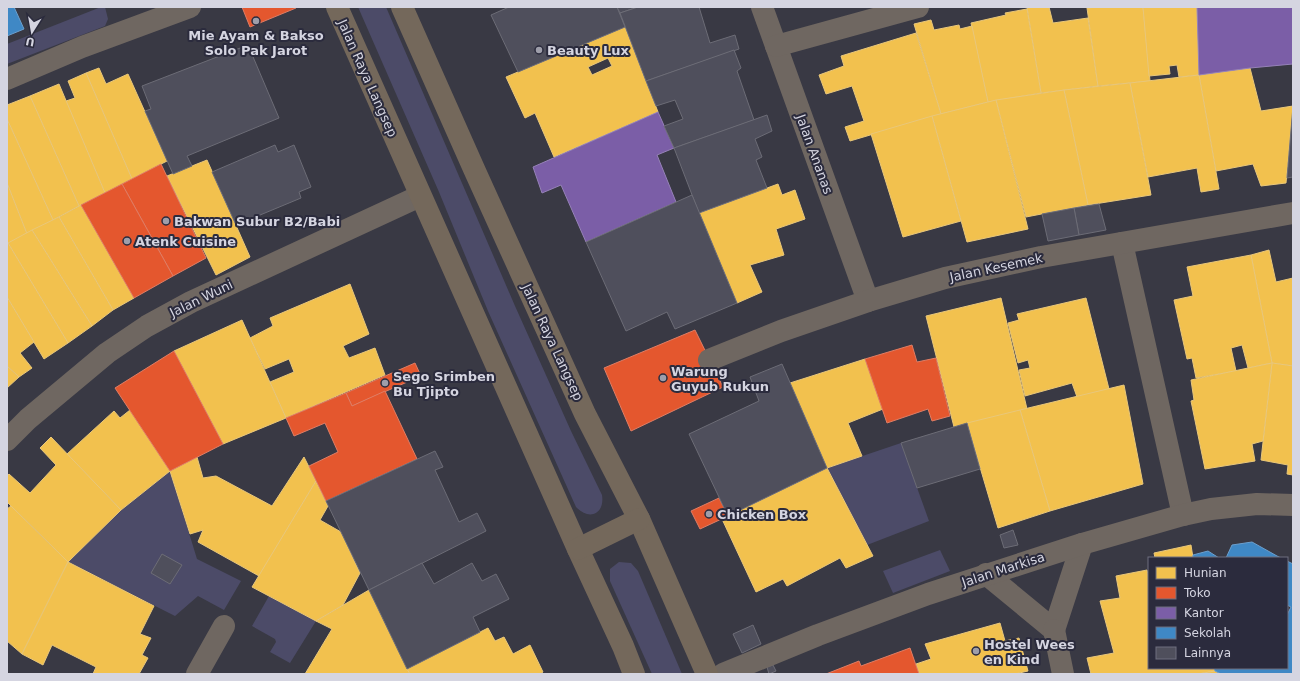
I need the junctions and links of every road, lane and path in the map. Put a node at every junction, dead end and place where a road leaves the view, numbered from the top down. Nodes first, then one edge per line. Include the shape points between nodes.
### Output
1 (190, 7) edge
2 (337, 7) edge
3 (402, 7) edge
4 (762, 7) edge
5 (918, 7) edge
6 (776, 46) junction
7 (7, 79) edge
8 (420, 196) junction
9 (1293, 213) edge
10 (1122, 243) junction
11 (868, 301) junction
12 (709, 360) dead end
13 (7, 440) edge
14 (1293, 505) edge
15 (1183, 515) junction
16 (639, 519) junction
17 (1082, 544) junction
18 (578, 549) junction
19 (986, 574) junction
20 (224, 626) dead end
21 (1054, 630) junction
22 (197, 674) edge
23 (634, 674) edge
24 (707, 674) edge
25 (723, 674) edge
26 (1063, 674) edge

1 - 7 street via 82,47
2 - 8 main road, Jalan Raya Langsep
3 - 16 main road, Jalan Raya Langsep via 585,414
4 - 6 street, Jalan Ananas
5 - 6 street
6 - 11 street, Jalan Ananas
8 - 13 street, Jalan Wuni via 190,302 147,326 107,353 28,419
8 - 18 main road, Jalan Raya Langsep
9 - 10 street, Jalan Kesemek
10 - 11 street, Jalan Kesemek via 945,278
10 - 15 street
11 - 12 street, Jalan Kesemek via 781,331
14 - 15 street, Jalan Markisa via 1256,504
15 - 17 street, Jalan Markisa
16 - 18 main road
16 - 24 main road, Jalan Raya Langsep
17 - 19 street, Jalan Markisa
17 - 21 street
18 - 23 main road, Jalan Raya Langsep
19 - 21 street
19 - 25 street, Jalan Markisa via 825,632
20 - 22 street
21 - 26 street

